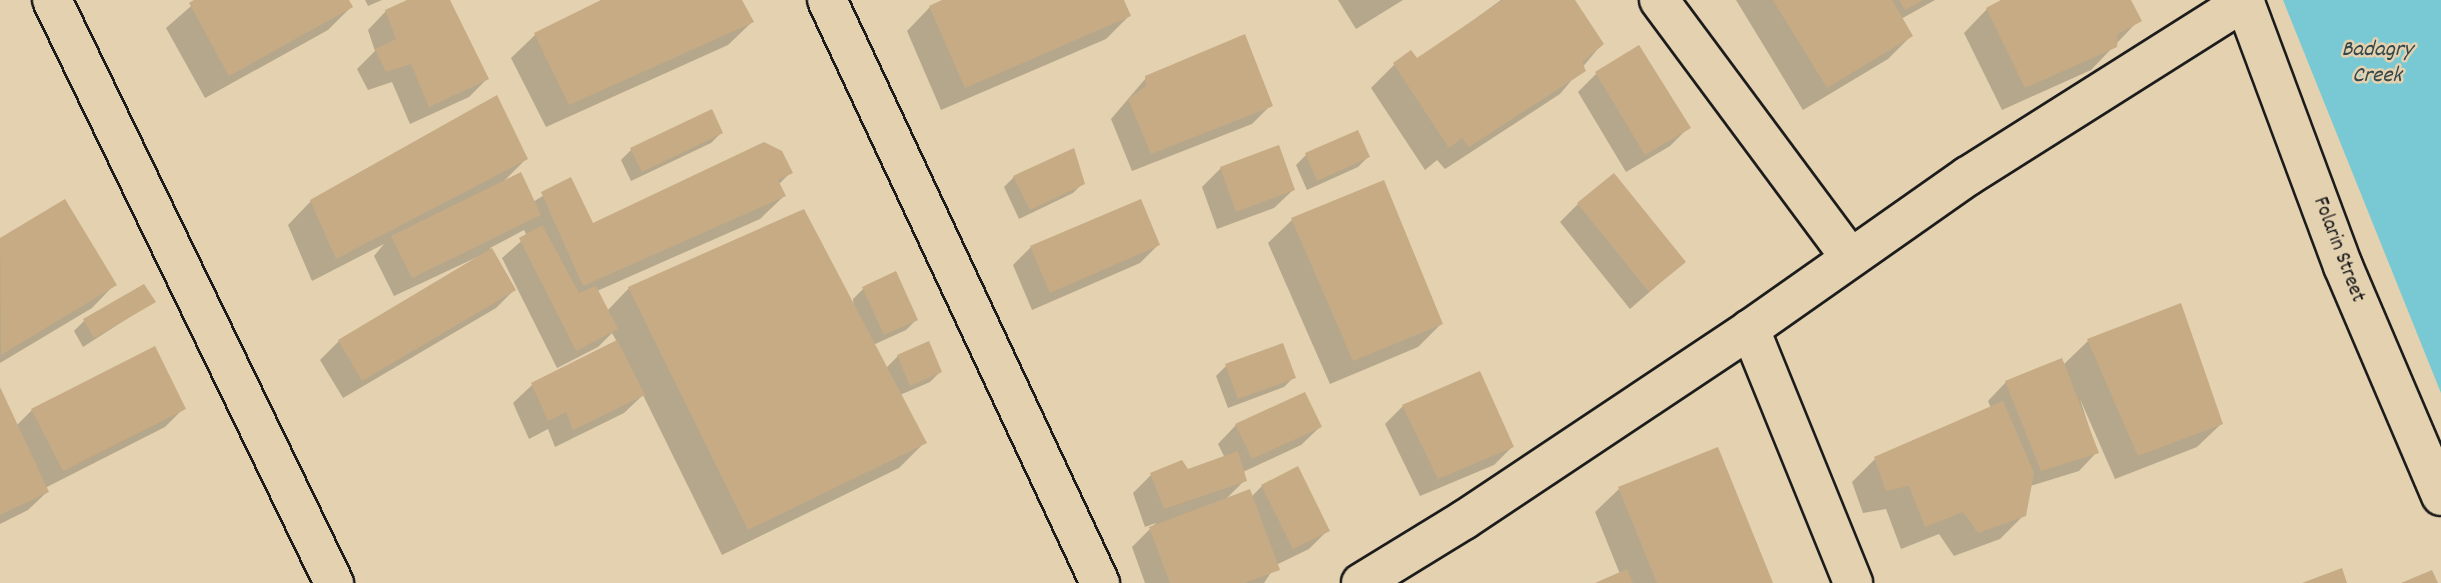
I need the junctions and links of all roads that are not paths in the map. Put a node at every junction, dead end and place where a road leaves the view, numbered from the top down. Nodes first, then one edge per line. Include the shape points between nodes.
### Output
1 (52, 0) edge
2 (827, 0) edge
3 (1659, 0) edge
4 (2244, 1) edge
5 (1849, 256) junction
6 (1749, 329) junction
7 (2441, 496) edge
8 (334, 583) edge
9 (1100, 583) edge
10 (1361, 583) edge
11 (1853, 583) edge

1 - 8 street
2 - 9 street
3 - 5 street
4 - 5 street
4 - 7 street, Folarin Street via 2343,266
5 - 6 street
6 - 10 street via 1475,513
6 - 11 street

